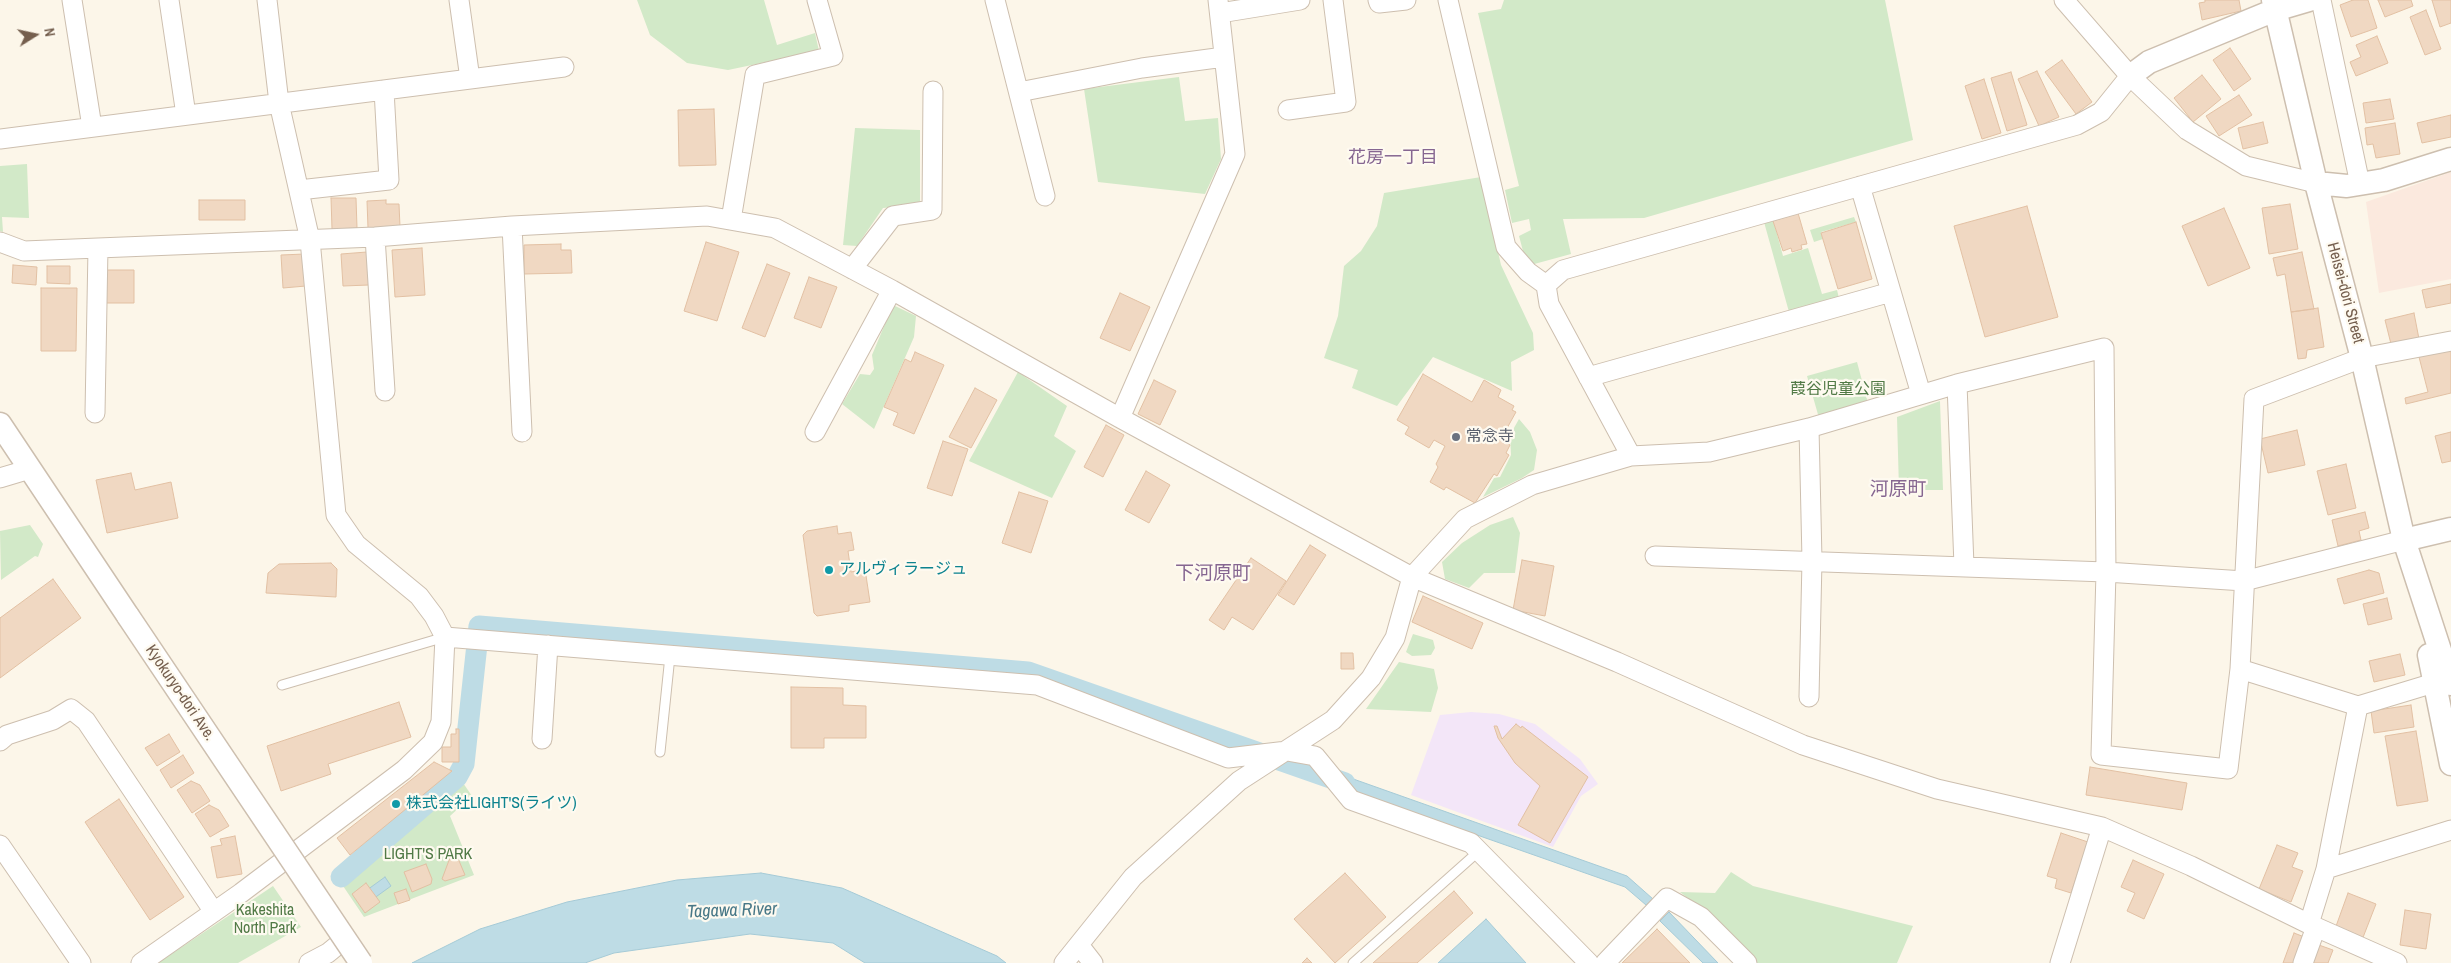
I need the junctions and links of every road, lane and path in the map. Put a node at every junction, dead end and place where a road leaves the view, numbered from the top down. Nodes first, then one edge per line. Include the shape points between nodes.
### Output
1 (72, 0) edge
2 (169, 0) edge
3 (266, 0) edge
4 (458, 0) edge
5 (817, 0) edge
6 (995, 0) edge
7 (1300, 0) edge
8 (1333, 0) edge
9 (1378, 0) edge
10 (1406, 0) edge
11 (1448, 0) edge
12 (2064, 0) edge
13 (2309, 0) edge
14 (2321, 0) edge
15 (2274, 5) edge
16 (1219, 6) edge
17 (1224, 57) junction
18 (564, 67) dead end
19 (2130, 76) junction
20 (470, 79) junction
21 (384, 90) junction
22 (933, 91) dead end
23 (1019, 92) junction
24 (279, 104) junction
25 (1288, 110) dead end
26 (186, 115) junction
27 (92, 127) junction
28 (0, 140) edge
29 (2451, 159) edge
30 (2316, 183) junction
31 (2360, 184) junction
32 (1860, 186) junction
33 (298, 190) junction
34 (1045, 196) dead end
35 (731, 220) junction
36 (512, 226) junction
37 (375, 237) junction
38 (310, 240) junction
39 (0, 242) edge
40 (98, 248) junction
41 (852, 269) junction
42 (1546, 285) junction
43 (892, 290) junction
44 (1891, 292) junction
45 (2451, 341) edge
46 (2362, 358) junction
47 (1588, 377) junction
48 (1957, 384) junction
49 (385, 391) dead end
50 (1921, 394) junction
51 (95, 413) dead end
52 (1120, 418) junction
53 (0, 424) edge
54 (1809, 428) junction
55 (522, 432) dead end
56 (816, 432) dead end
57 (1631, 456) junction
58 (30, 469) junction
59 (0, 478) edge
60 (2451, 528) edge
61 (2404, 540) junction
62 (1654, 556) dead end
63 (1812, 560) junction
64 (1964, 566) junction
65 (2106, 572) junction
66 (1412, 577) junction
67 (2244, 581) junction
68 (445, 638) junction
69 (548, 645) junction
70 (670, 656) junction
71 (2240, 669) junction
72 (2446, 681) edge
73 (282, 685) dead end
74 (1809, 697) dead end
75 (2358, 706) junction
76 (542, 739) dead end
77 (0, 741) edge
78 (1287, 751) junction
79 (660, 752) dead end
80 (2451, 764) edge
81 (2102, 827) junction
82 (2451, 830) edge
83 (0, 845) edge
84 (1479, 851) junction
85 (2326, 869) junction
86 (214, 912) junction
87 (2313, 926) junction
88 (345, 939) junction
89 (1079, 945) junction
90 (316, 959) edge
91 (81, 963) edge
92 (141, 963) edge
93 (361, 963) edge
94 (1064, 963) edge
95 (1093, 963) edge
96 (1353, 963) edge
97 (1589, 963) edge
98 (1605, 963) edge
99 (1747, 963) edge
100 (2060, 963) edge
101 (2303, 963) edge
102 (2397, 963) edge

1 - 27 street
2 - 26 street
3 - 24 street
4 - 20 street
5 - 35 street via 832,56 755,75
6 - 23 street
7 - 16 street
8 - 25 street via 1346,102
9 - 10 street via 1378,3
11 - 42 street via 1506,247 1528,272
12 - 19 street
13 - 15 street
14 - 31 street
15 - 19 street via 2149,62
15 - 30 street, Heisei-dori Street
16 - 17 street
17 - 23 street via 1142,68
17 - 52 street via 1235,154
18 - 20 street
19 - 30 street via 2187,130 2246,166
19 - 32 street via 2101,112 2078,125
20 - 21 street
21 - 24 street
21 - 33 street via 389,180
22 - 41 street via 932,210 893,216
23 - 34 street
24 - 26 street
24 - 33 street
26 - 27 street
27 - 28 street
29 - 31 street via 2384,180
30 - 31 street
30 - 46 street, Heisei-dori Street
32 - 42 street via 1562,270
32 - 44 street
33 - 38 street
35 - 36 street via 707,216
35 - 41 street via 775,228
36 - 37 street
36 - 55 street
37 - 38 street
37 - 49 street
38 - 40 street
38 - 68 street via 336,515 356,544 419,596
39 - 40 street via 24,251
40 - 51 street
41 - 43 street
42 - 47 street via 1548,304
43 - 52 street
43 - 56 street
44 - 47 street
44 - 50 street
45 - 46 street
46 - 61 street, Heisei-dori Street
46 - 67 street via 2254,399
47 - 57 street
48 - 50 street
48 - 64 street
48 - 65 street via 2104,348
50 - 54 street
52 - 66 street
53 - 58 street, Kyokuryo-dori Ave.
54 - 57 street via 1709,452
54 - 63 street
57 - 66 street via 1532,485 1465,519
58 - 59 street
58 - 88 street, Kyokuryo-dori Ave., bridge
60 - 61 street
61 - 67 street
61 - 72 street, Heisei-dori Street
62 - 63 street
63 - 64 street
63 - 74 street
64 - 65 street
65 - 67 street
65 - 71 street via 2101,755 2228,769
66 - 78 street via 1395,638 1371,678 1332,720
66 - 81 street via 1617,662 1803,745 1937,789
67 - 71 street
68 - 69 street
68 - 73 lane
68 - 86 street via 441,722 433,742 404,770
69 - 70 street
69 - 76 street
70 - 78 street via 1037,685 1228,758
70 - 79 lane
71 - 75 street
72 - 75 street
72 - 80 street, Heisei-dori Street
75 - 85 street
77 - 86 street via 7,734 53,720 71,709 86,721
78 - 84 street via 1315,756 1352,800 1471,843
78 - 89 street via 1238,781 1132,877
81 - 87 street
81 - 100 street
82 - 85 street
83 - 91 street
84 - 96 lane
84 - 97 street
85 - 87 street
86 - 92 street
87 - 101 street
87 - 102 street
88 - 90 street
88 - 93 street, Kyokuryo-dori Ave., bridge
89 - 94 street
89 - 95 street
98 - 99 street via 1667,898 1701,917

